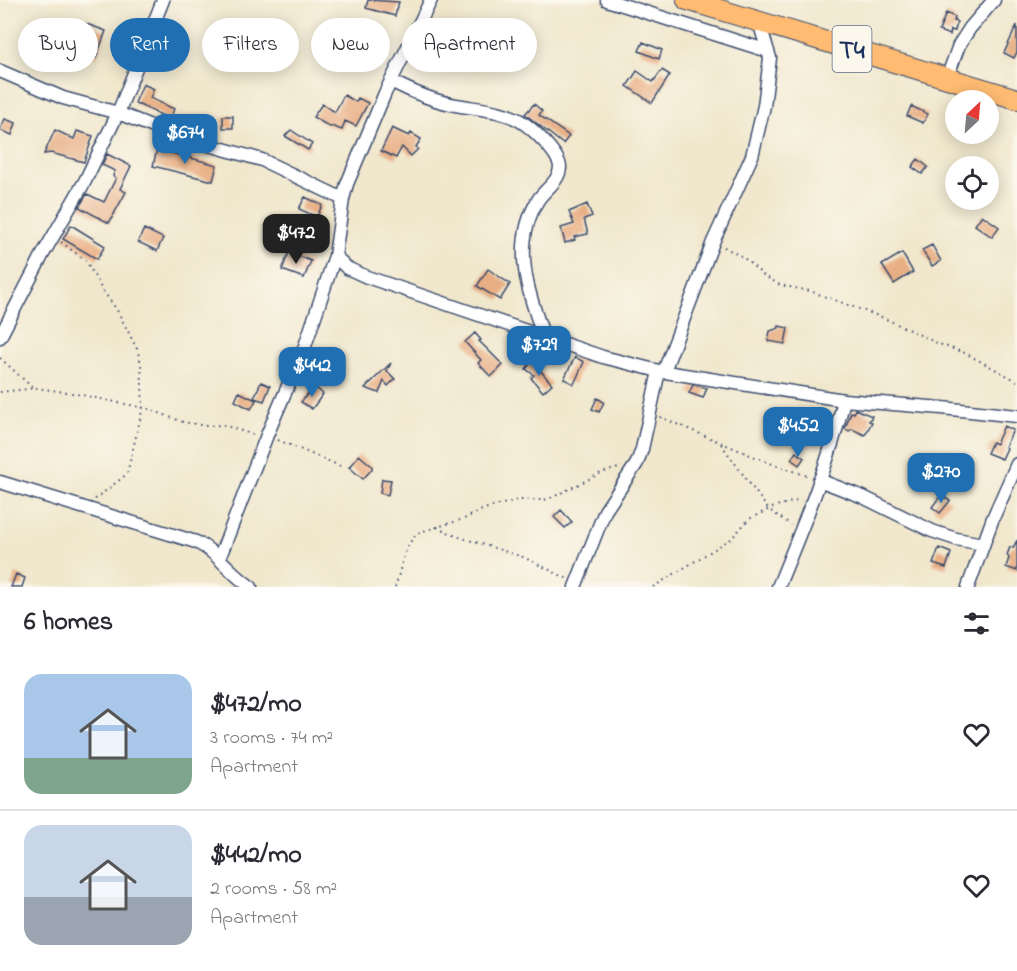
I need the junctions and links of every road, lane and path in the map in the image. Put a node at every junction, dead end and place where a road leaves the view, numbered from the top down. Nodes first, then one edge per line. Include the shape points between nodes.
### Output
1 (163, 0) edge
2 (430, 0) edge
3 (607, 0) edge
4 (687, 0) edge
5 (994, 0) edge
6 (759, 22) junction
7 (768, 51) junction
8 (0, 71) edge
9 (947, 78) junction
10 (391, 81) junction
11 (1017, 99) edge
12 (118, 113) junction
13 (343, 199) junction
14 (53, 236) junction
15 (713, 242) junction
16 (335, 256) junction
17 (347, 268) junction
18 (329, 271) junction
19 (0, 337) edge
20 (544, 337) junction
21 (0, 358) edge
22 (662, 371) junction
23 (1017, 381) edge
24 (33, 388) junction
25 (0, 392) edge
26 (844, 400) junction
27 (143, 407) junction
28 (649, 412) junction
29 (1017, 416) edge
30 (266, 437) junction
31 (719, 442) junction
32 (637, 463) junction
33 (1017, 464) edge
34 (340, 466) dead end
35 (819, 480) junction
36 (0, 482) edge
37 (813, 497) junction
38 (87, 509) junction
39 (768, 509) junction
40 (435, 527) junction
41 (799, 537) junction
42 (983, 544) junction
43 (219, 559) junction
44 (575, 585) edge
45 (251, 587) edge
46 (395, 587) edge
47 (653, 587) edge
48 (778, 587) edge
49 (968, 587) edge

1 - 12 street
2 - 10 street
3 - 7 street
4 - 6 highway, T4
5 - 9 street via 959,45
6 - 7 street
6 - 9 highway, T4
7 - 15 street via 764,106 752,156
8 - 12 street via 63,98
9 - 11 highway, T4
10 - 13 street
10 - 20 street via 431,99 507,115 522,122 556,155 558,175 529,216 524,250 529,295
12 - 13 street via 174,135 262,160
12 - 14 street
13 - 16 street
14 - 19 street
14 - 27 path via 82,257 117,310 141,363
15 - 22 street
15 - 23 path via 743,257 780,285 810,291 884,318 965,353
16 - 17 street
16 - 18 street
17 - 18 street
17 - 20 street
18 - 30 street via 305,346
20 - 22 street
21 - 24 path
22 - 26 street
22 - 28 street
24 - 25 path
24 - 27 path
26 - 29 street
26 - 35 street
27 - 30 path via 183,422 232,426
27 - 38 path via 127,474
28 - 31 path
28 - 32 street
30 - 34 path
30 - 43 street
31 - 35 path
31 - 39 path
32 - 40 path via 601,473 544,500 518,500
32 - 44 street via 605,511
33 - 42 street
35 - 37 street
35 - 42 street via 932,531
36 - 38 street
37 - 39 path
37 - 41 street
38 - 43 street via 196,542
39 - 41 path via 790,524
39 - 47 path via 749,519 731,539
40 - 44 path via 523,557
40 - 46 path via 415,535
41 - 48 street
42 - 49 street
43 - 45 street

